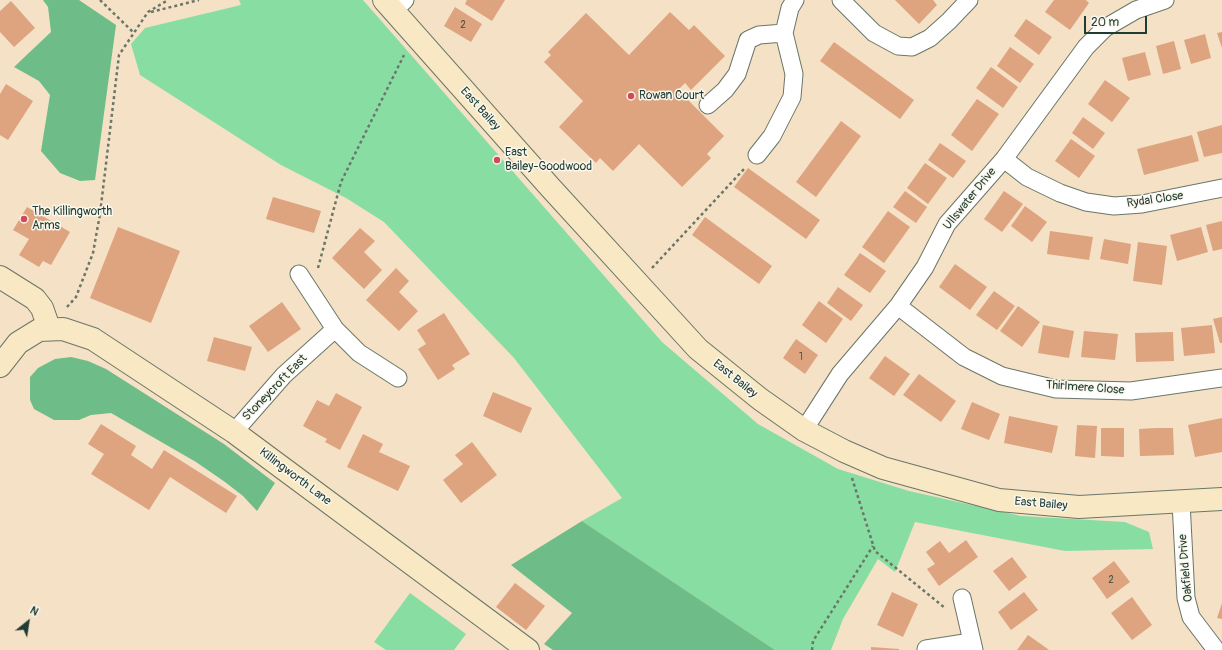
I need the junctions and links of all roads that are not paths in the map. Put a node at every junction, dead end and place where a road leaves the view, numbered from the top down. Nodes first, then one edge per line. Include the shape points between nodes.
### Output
1 (795, 0) edge
2 (841, 0) edge
3 (969, 0) edge
4 (1165, 0) edge
5 (394, 4) edge
6 (784, 33) junction
7 (708, 105) dead end
8 (757, 155) road end
9 (1004, 159) junction
10 (1222, 188) edge
11 (299, 274) dead end
12 (0, 277) edge
13 (898, 306) junction
14 (49, 328) junction
15 (335, 329) junction
16 (0, 366) edge
17 (398, 378) dead end
18 (1222, 378) edge
19 (804, 430) junction
20 (234, 432) junction
21 (1222, 499) edge
22 (1181, 502) junction
23 (962, 598) dead end
24 (972, 646) edge
25 (926, 649) edge
26 (528, 650) edge
27 (1216, 650) edge

1 - 6 street via 790,8
2 - 3 street via 874,33 898,46 912,47 930,38
4 - 9 street, Ullswater Drive via 1136,10 1105,28 1086,47
5 - 19 street, East Bailey via 414,35 698,349 760,399
6 - 7 street via 759,35 748,40 737,74 725,90
6 - 8 street via 794,74 792,98 772,136
9 - 10 street, Rydal Close via 1027,177 1060,193 1086,202 1107,205 1142,204
9 - 13 street, Ullswater Drive via 948,224 925,267
11 - 15 street
12 - 14 street via 35,299 42,308
13 - 18 street, Thirlmere Close via 964,357 1002,376 1056,389 1132,391
13 - 19 street, Ullswater Drive via 840,374
14 - 16 street via 34,333 18,343
14 - 20 street, Killingworth Lane via 63,328 93,339
15 - 17 street via 359,353
15 - 20 street, Stoneycroft East via 284,376
19 - 22 street, East Bailey via 882,468 999,500 1079,507
20 - 26 street, Killingworth Lane
21 - 22 street, East Bailey
22 - 27 street, Oakfield Drive via 1186,598 1189,611 1201,633
23 - 24 street
24 - 25 street

